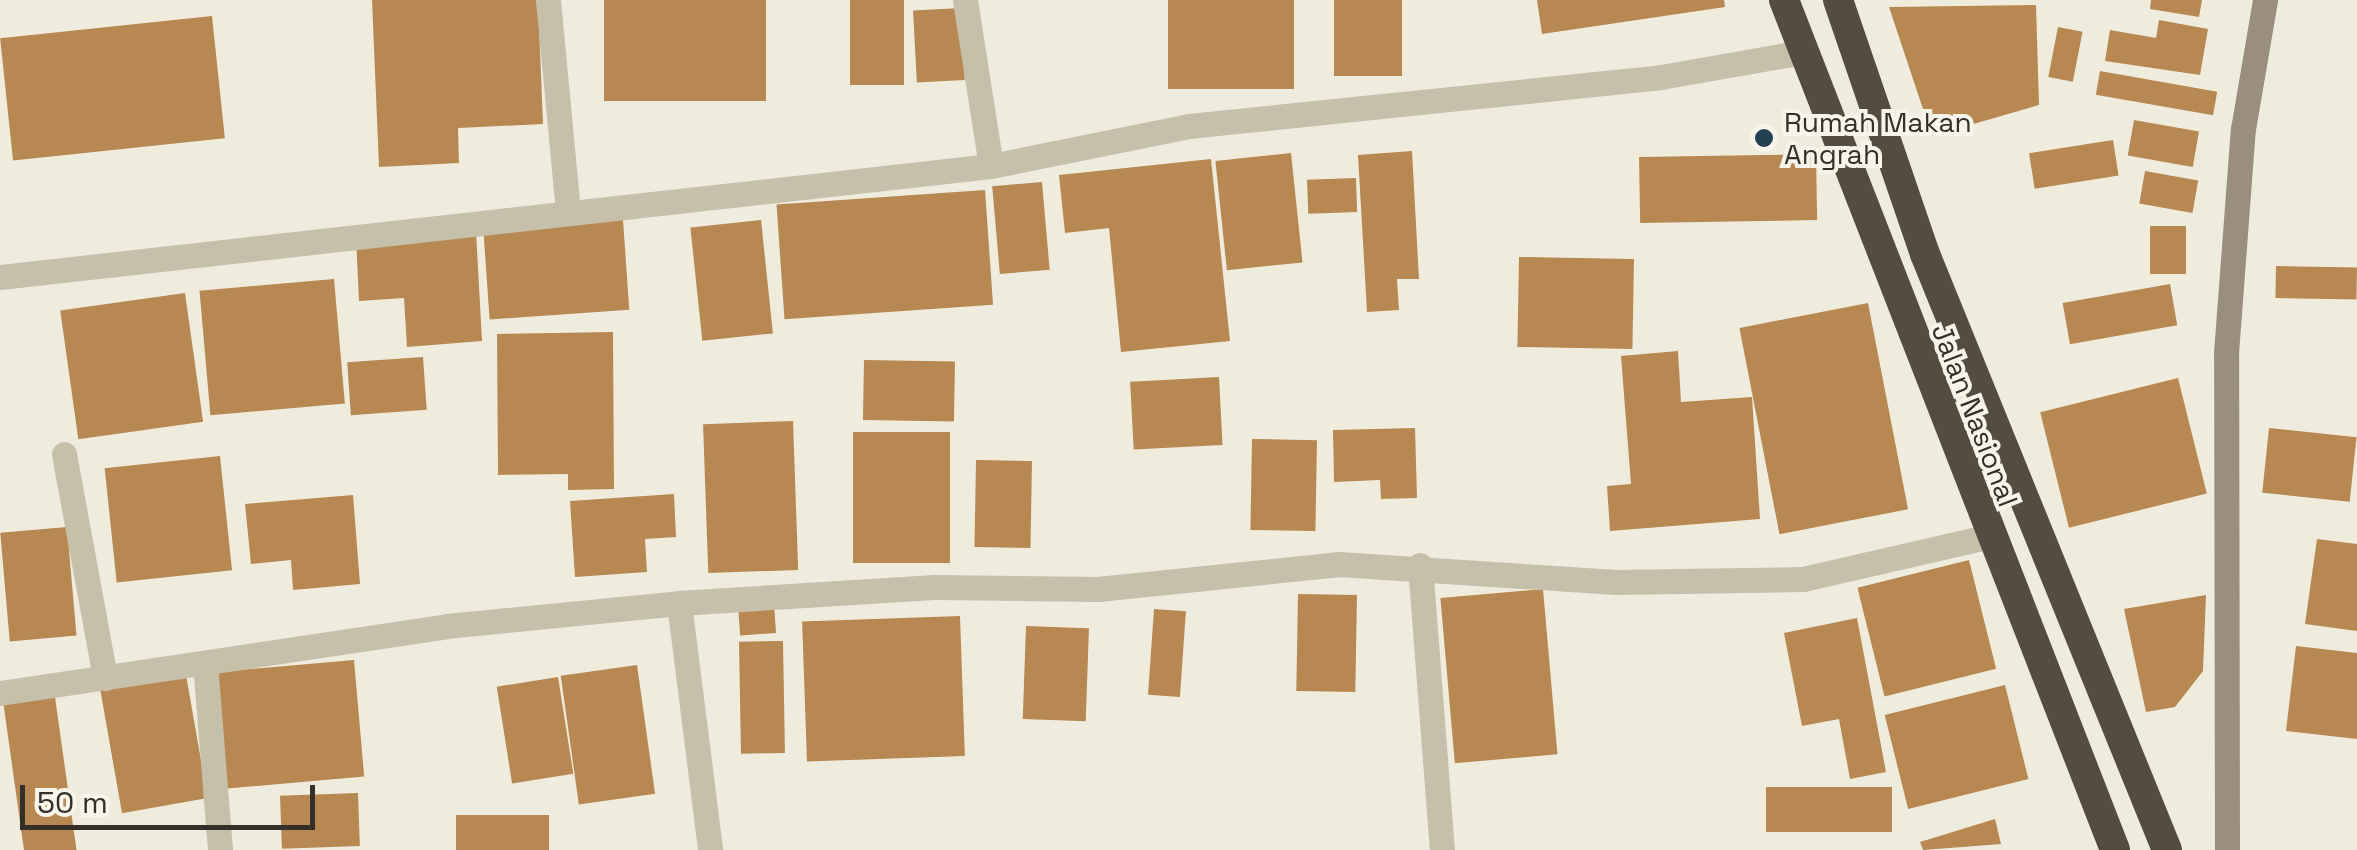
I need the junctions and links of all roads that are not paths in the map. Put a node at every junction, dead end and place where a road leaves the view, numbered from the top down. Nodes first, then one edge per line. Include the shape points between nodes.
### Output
1 (548, 0) edge
2 (966, 0) edge
3 (1784, 0) edge
4 (1838, 0) edge
5 (2265, 0) edge
6 (1802, 52) junction
7 (991, 166) junction
8 (568, 213) junction
9 (0, 276) edge
10 (64, 454) dead end
11 (1986, 538) junction
12 (1420, 566) junction
13 (679, 603) junction
14 (204, 663) junction
15 (105, 678) junction
16 (0, 693) edge
17 (220, 850) edge
18 (710, 850) edge
19 (1442, 850) edge
20 (2116, 850) edge
21 (2167, 850) edge
22 (2227, 850) edge

1 - 8 street
2 - 7 street
3 - 6 highway, Jalan Nasional
4 - 21 highway, Jalan Nasional via 1932,272
5 - 22 street via 2243,129 2226,352
6 - 7 street via 1662,78 1188,126
6 - 11 highway, Jalan Nasional
7 - 8 street
8 - 9 street
10 - 15 street
11 - 12 street via 1870,566 1749,582 1499,578
11 - 20 highway, Jalan Nasional
12 - 13 street
12 - 19 street
13 - 14 street
13 - 18 street
14 - 15 street
14 - 17 street
15 - 16 street

